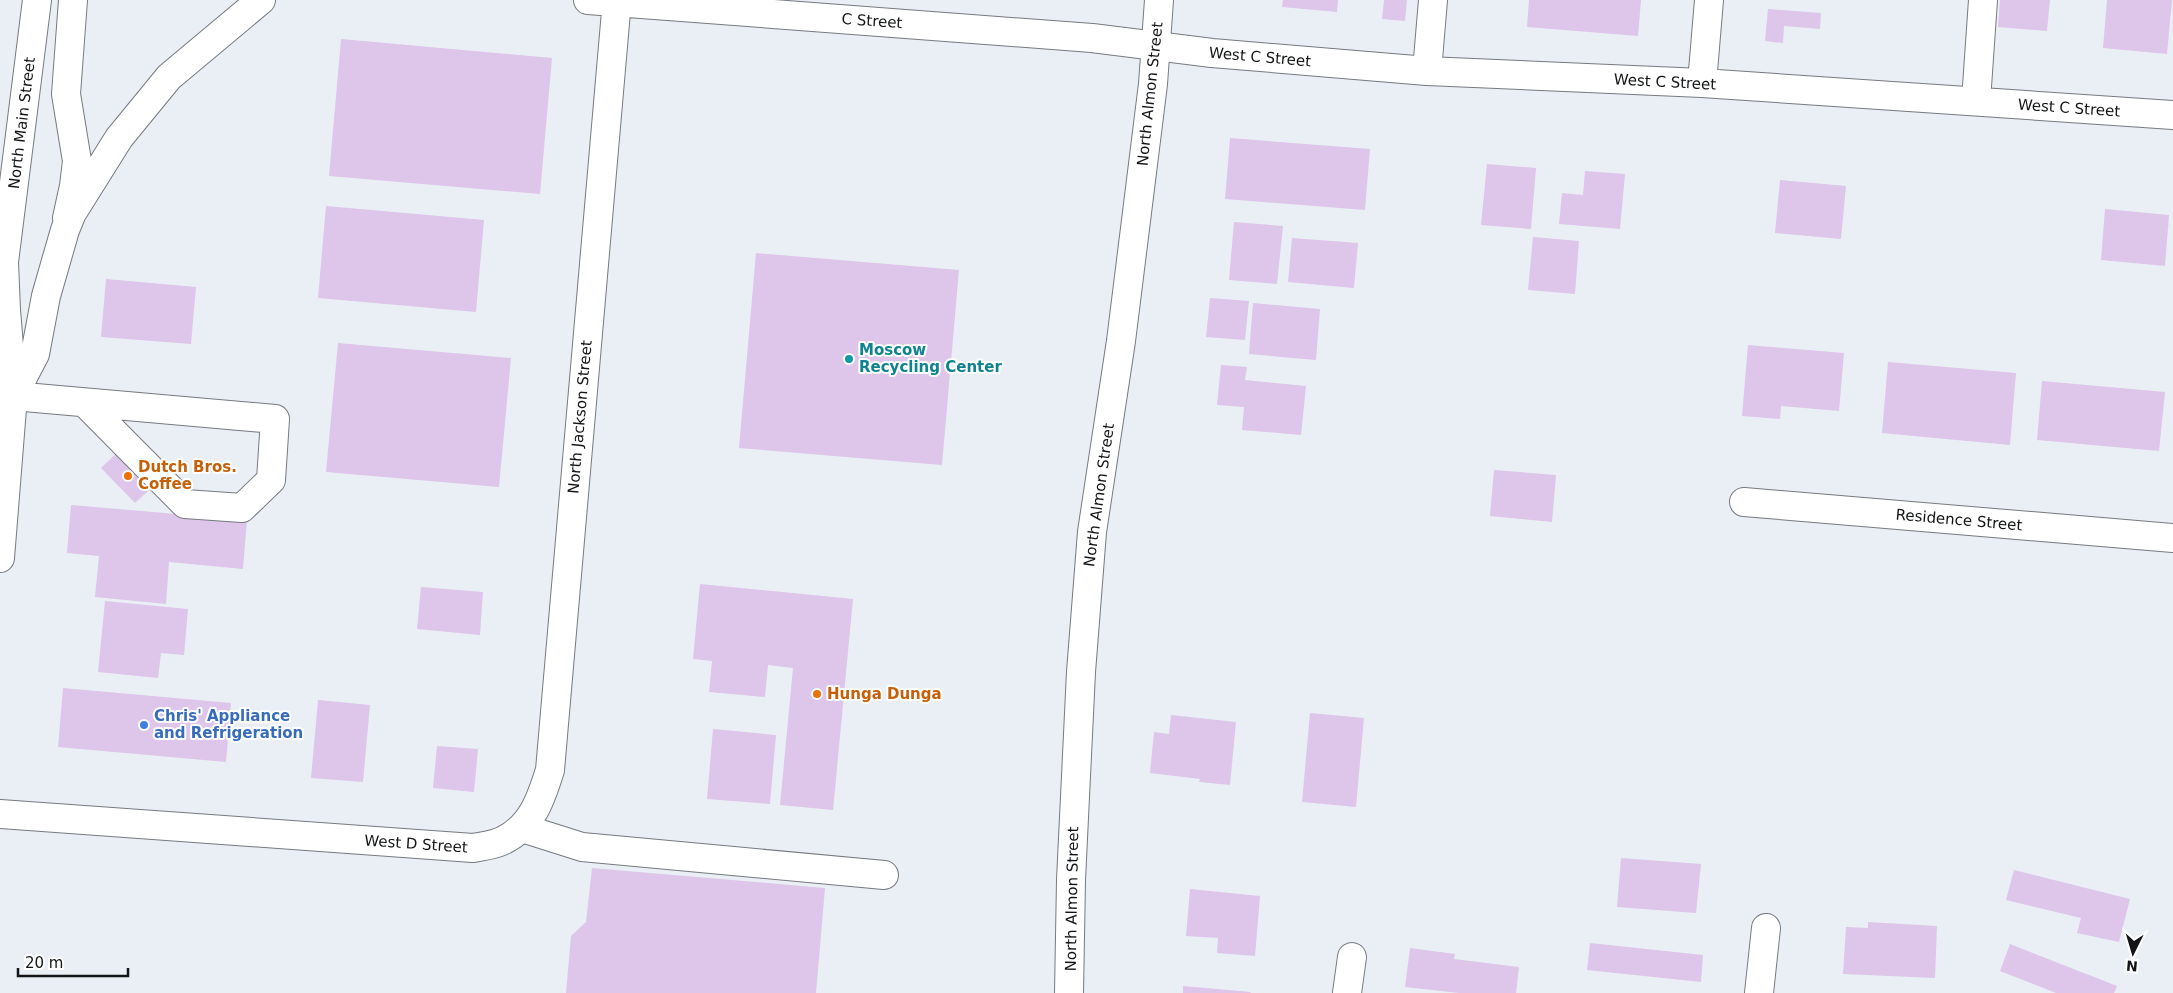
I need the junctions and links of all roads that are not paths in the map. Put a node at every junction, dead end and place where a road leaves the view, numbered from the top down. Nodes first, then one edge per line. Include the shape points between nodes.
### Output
1 (37, 0) edge
2 (73, 0) edge
3 (261, 0) edge
4 (588, 0) edge
5 (1159, 0) edge
6 (1433, 0) edge
7 (1709, 0) edge
8 (1983, 0) edge
9 (617, 1) edge
10 (909, 12) edge
11 (1157, 46) junction
12 (1427, 71) junction
13 (1702, 84) junction
14 (1976, 101) junction
15 (2173, 115) edge
16 (65, 230) junction
17 (13, 396) junction
18 (85, 403) junction
19 (1744, 502) dead end
20 (2173, 538) edge
21 (0, 558) edge
22 (0, 814) edge
23 (522, 828) junction
24 (884, 875) dead end
25 (1766, 928) dead end
26 (1352, 957) dead end
27 (1069, 993) edge
28 (1348, 993) edge
29 (1759, 993) edge

1 - 17 main road, North Main Street via 4,262
2 - 16 main road, North Main Street via 66,94 77,161
3 - 16 main road, North Main Street via 169,78 132,120 72,213
4 - 9 main road, C Street
5 - 11 main road, North Almon Street
6 - 12 main road
7 - 13 main road
8 - 14 main road
9 - 10 main road, C Street
9 - 23 main road, North Jackson Street via 550,770 542,796
10 - 11 main road, C Street
11 - 12 main road, West C Street
11 - 27 main road, North Almon Street via 1121,340 1092,532 1070,880
12 - 13 main road, West C Street
13 - 14 main road, West C Street
14 - 15 main road, West C Street
16 - 17 main road, North Main Street via 46,296 35,354
17 - 18 main road
17 - 21 main road, North Main Street
18 - 18 main road via 275,419 271,480 242,508 185,504
19 - 20 main road, Residence Street
22 - 23 main road, West D Street via 473,848 503,841
23 - 24 main road via 582,847
25 - 29 main road
26 - 28 main road

